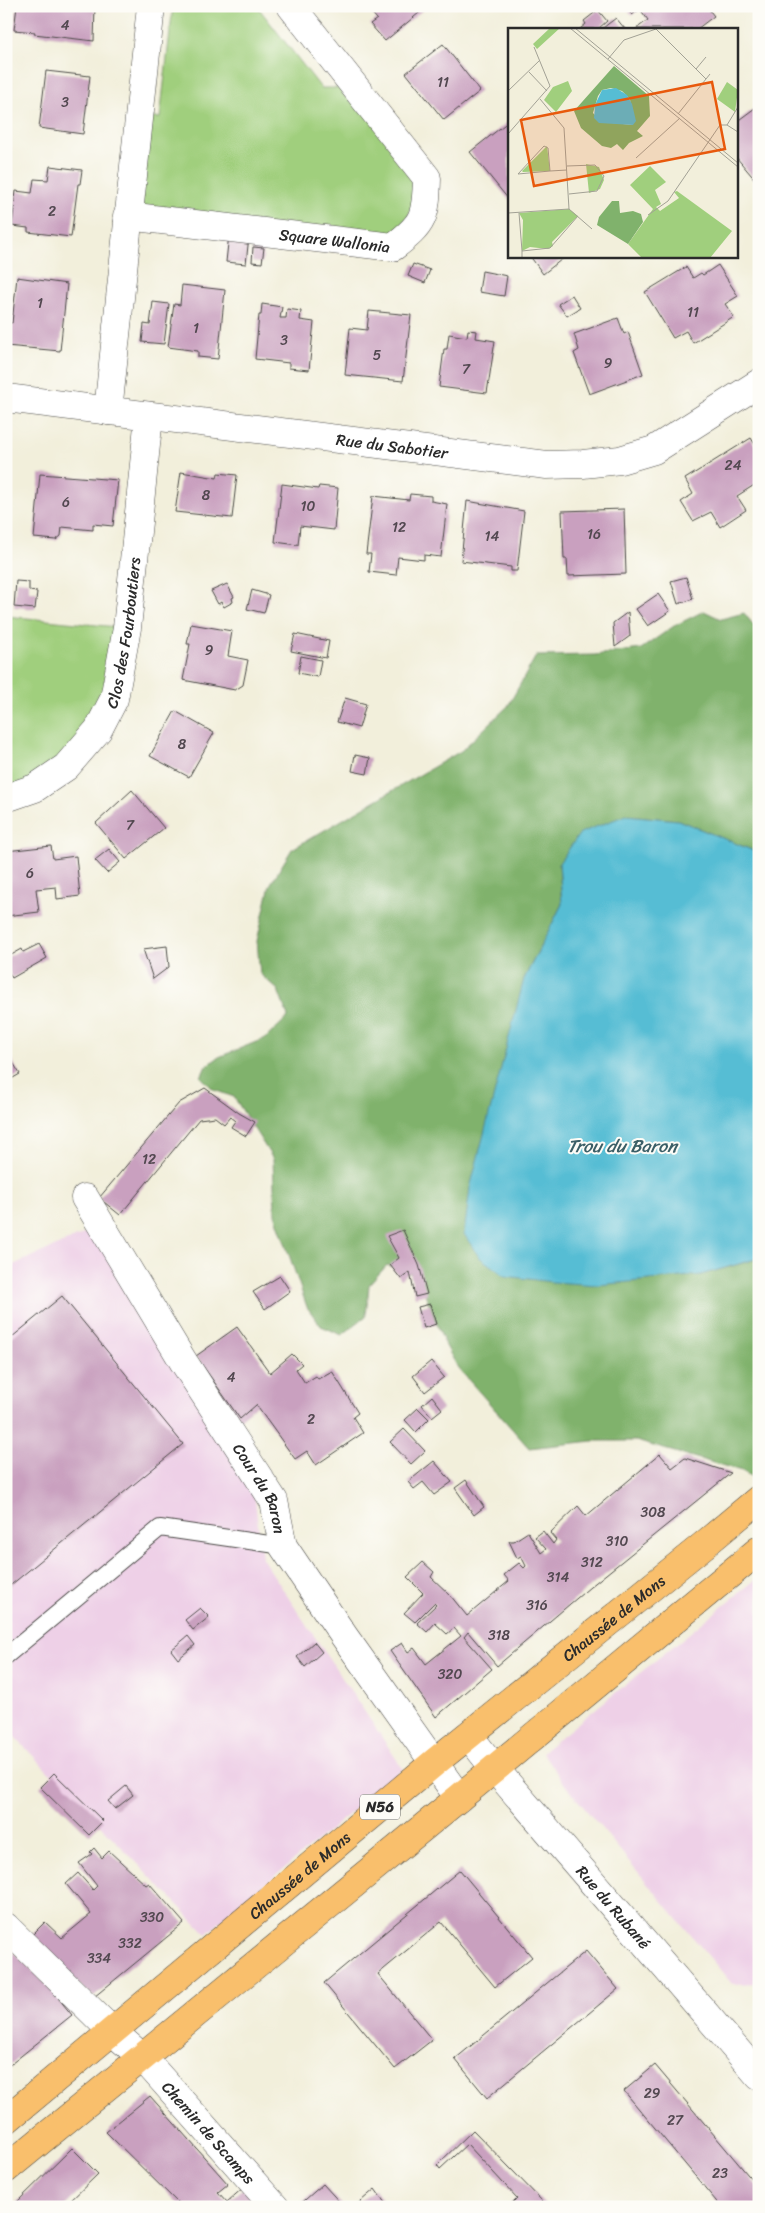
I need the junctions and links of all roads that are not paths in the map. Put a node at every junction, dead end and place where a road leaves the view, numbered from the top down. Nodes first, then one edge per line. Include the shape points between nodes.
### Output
1 (150, 6) edge
2 (291, 6) edge
3 (127, 216) junction
4 (759, 383) edge
5 (6, 398) edge
6 (108, 410) junction
7 (149, 416) junction
8 (6, 798) edge
9 (85, 1198) dead end
10 (759, 1499) edge
11 (283, 1546) junction
12 (759, 1550) edge
13 (6, 1656) edge
14 (469, 1736) junction
15 (434, 1762) junction
16 (495, 1769) junction
17 (459, 1798) junction
18 (6, 1927) edge
19 (113, 2032) junction
20 (143, 2058) junction
21 (759, 2076) edge
22 (6, 2120) edge
23 (6, 2169) edge
24 (275, 2207) edge

1 - 3 street
2 - 3 street, Square Wallonia via 427,178 426,208 415,231 393,247
3 - 6 street
4 - 7 street, Rue du Sabotier via 654,450 620,460 583,464 547,465
5 - 6 street, Rue du Sabotier
6 - 7 street, Rue du Sabotier
7 - 8 street, Clos des Fourboutiers via 127,628 114,698 98,730 66,767 35,788
9 - 11 street, Cour du Baron via 183,1361 274,1501
10 - 14 main road, Chaussée de Mons / N56
11 - 13 lane via 160,1528
11 - 15 street, Cour du Baron
12 - 16 main road, N56
14 - 15 main road, Chaussée de Mons / N56
14 - 16 street, Rue du Rubané
15 - 17 street, Cour du Baron
15 - 19 main road, Chaussée de Mons / N56
16 - 17 main road, N56
16 - 21 street, Rue du Rubané
17 - 20 main road, N56
18 - 19 street, Chemin de Scamps
19 - 20 street, Chemin de Scamps
19 - 22 main road, Chaussée de Mons / N56
20 - 23 main road, N56
20 - 24 street, Chemin de Scamps

